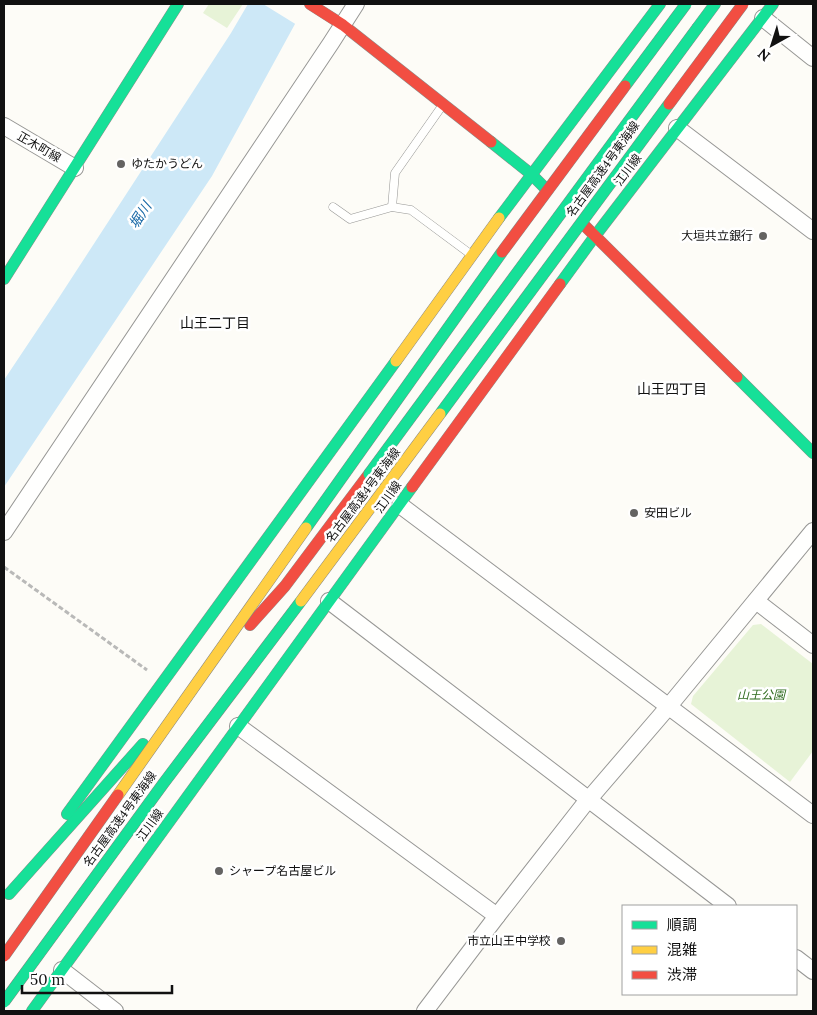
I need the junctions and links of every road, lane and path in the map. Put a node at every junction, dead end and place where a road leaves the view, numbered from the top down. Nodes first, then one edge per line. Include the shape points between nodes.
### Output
1 (178, 4) edge
2 (310, 4) edge
3 (356, 4) edge
4 (660, 4) edge
5 (686, 4) edge
6 (715, 4) edge
7 (743, 4) edge
8 (773, 4) edge
9 (763, 18) junction
10 (337, 21) junction
11 (813, 58) edge
12 (443, 104) junction
13 (4, 126) edge
14 (677, 128) junction
15 (75, 168) junction
16 (531, 174) junction
17 (333, 207) dead end
18 (392, 207) junction
19 (813, 231) edge
20 (596, 236) junction
21 (473, 255) junction
22 (4, 279) edge
23 (813, 452) edge
24 (400, 505) junction
25 (813, 531) edge
26 (4, 532) edge
27 (4, 567) edge
28 (329, 601) junction
29 (756, 601) junction
30 (813, 645) edge
31 (149, 671) dead end
32 (669, 706) junction
33 (238, 726) junction
34 (589, 799) junction
35 (813, 815) edge
36 (6, 897) edge
37 (727, 905) edge
38 (497, 916) junction
39 (4, 956) edge
40 (797, 959) edge
41 (62, 970) junction
42 (813, 972) edge
43 (4, 1002) edge
44 (32, 1011) edge
45 (115, 1011) edge
46 (425, 1011) edge

1 - 15 main road
2 - 10 main road
3 - 10 street
4 - 16 main road
5 - 39 main road, 名古屋高速4号東海線, bridge via 475,290
6 - 36 main road, bridge via 285,586
7 - 43 main road, 名古屋高速4号東海線, bridge
8 - 9 main road, 江川線
9 - 11 street
9 - 14 main road, 江川線
10 - 12 main road
10 - 26 street
12 - 16 main road
12 - 18 lane via 394,173
13 - 15 street, 正木町線
14 - 19 street
14 - 20 main road, 江川線
15 - 22 main road
16 - 20 main road
16 - 21 main road
17 - 18 lane via 350,219
18 - 21 lane via 411,210
20 - 23 main road
20 - 24 main road, 江川線
21 - 36 main road
24 - 28 main road, 江川線
24 - 32 street
25 - 29 street
27 - 31 path
28 - 33 main road, 江川線
28 - 34 street
29 - 30 street
29 - 32 street
32 - 34 street
32 - 35 street
33 - 38 street
33 - 41 main road, 江川線
34 - 37 street
34 - 38 street
38 - 46 street
40 - 42 street
41 - 44 main road, 江川線
41 - 45 street

